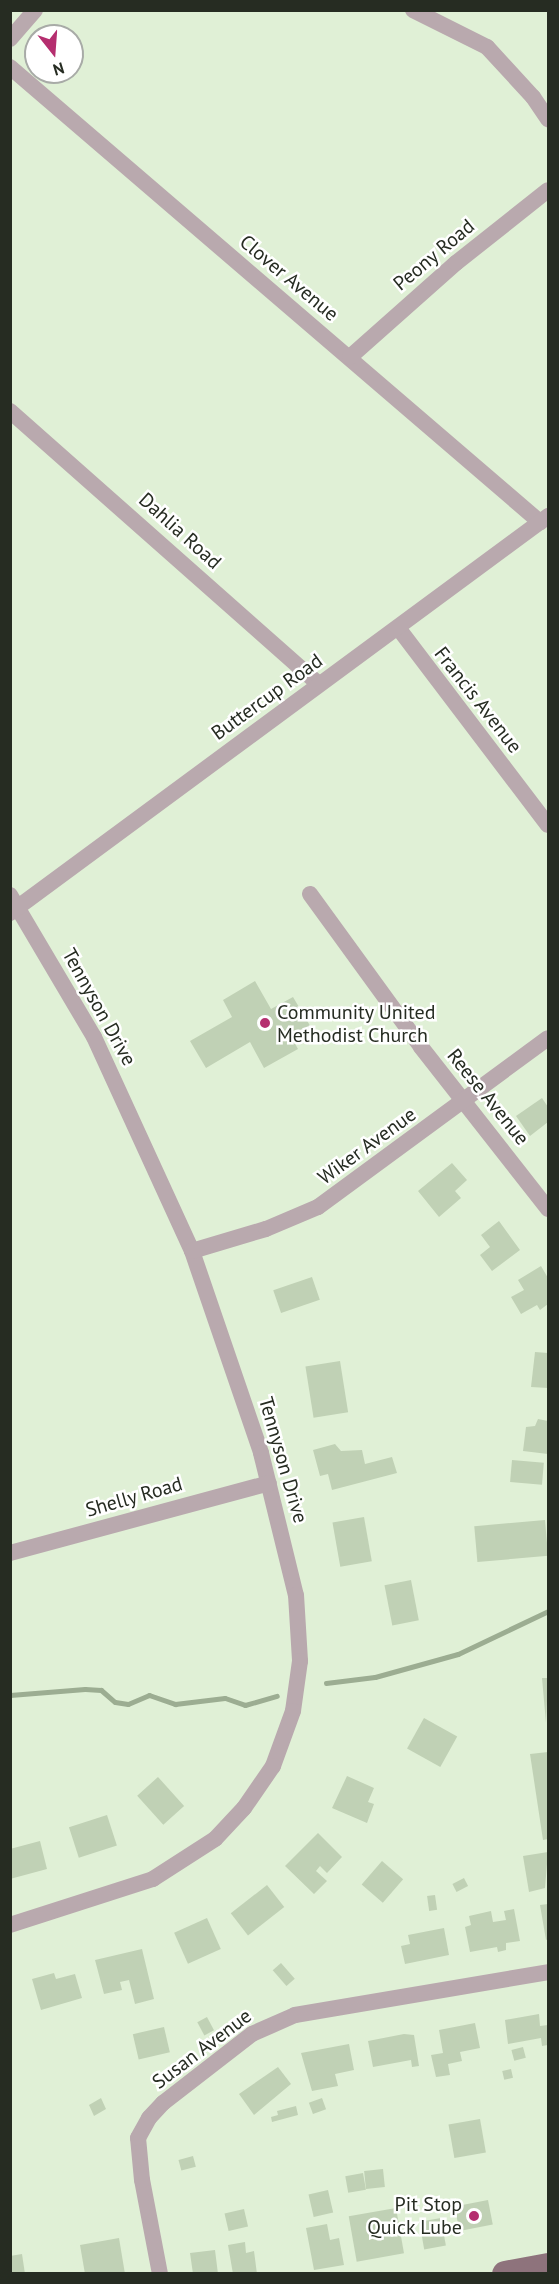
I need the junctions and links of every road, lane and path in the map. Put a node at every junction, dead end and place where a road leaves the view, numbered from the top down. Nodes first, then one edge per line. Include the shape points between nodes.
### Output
1 (35, 10) edge
2 (413, 10) edge
3 (10, 39) edge
4 (10, 67) edge
5 (549, 119) edge
6 (549, 190) edge
7 (350, 357) junction
8 (10, 411) edge
9 (544, 519) edge
10 (399, 629) junction
11 (319, 684) junction
12 (549, 825) edge
13 (310, 894) dead end
14 (13, 905) edge
15 (549, 1038) edge
16 (463, 1101) junction
17 (549, 1209) edge
18 (192, 1251) junction
19 (269, 1483) junction
20 (10, 1553) edge
21 (10, 1924) edge
22 (549, 1972) edge
23 (549, 2266) edge
24 (160, 2274) edge
25 (505, 2274) edge

1 - 3 street
2 - 5 street via 487,47
4 - 7 street, Clover Avenue
6 - 7 street, Peony Road via 448,270
7 - 9 street, Clover Avenue
8 - 11 street, Dahlia Road
9 - 10 street, Buttercup Road
10 - 11 street, Buttercup Road
10 - 12 street, Francis Avenue
11 - 14 street, Buttercup Road
13 - 16 street, Reese Avenue
14 - 18 street, Tennyson Drive via 94,1038
15 - 16 street, Wiker Avenue
16 - 17 street, Reese Avenue
16 - 18 street, Wiker Avenue via 318,1208 266,1229
18 - 19 street, Tennyson Drive
19 - 20 street, Shelly Road
19 - 21 street, Tennyson Drive via 288,1554 300,1633 293,1711 273,1766 232,1822 201,1851 171,1870 113,1895
22 - 24 street, Susan Avenue via 295,2015 252,2034 163,2103 138,2138
23 - 25 main road

